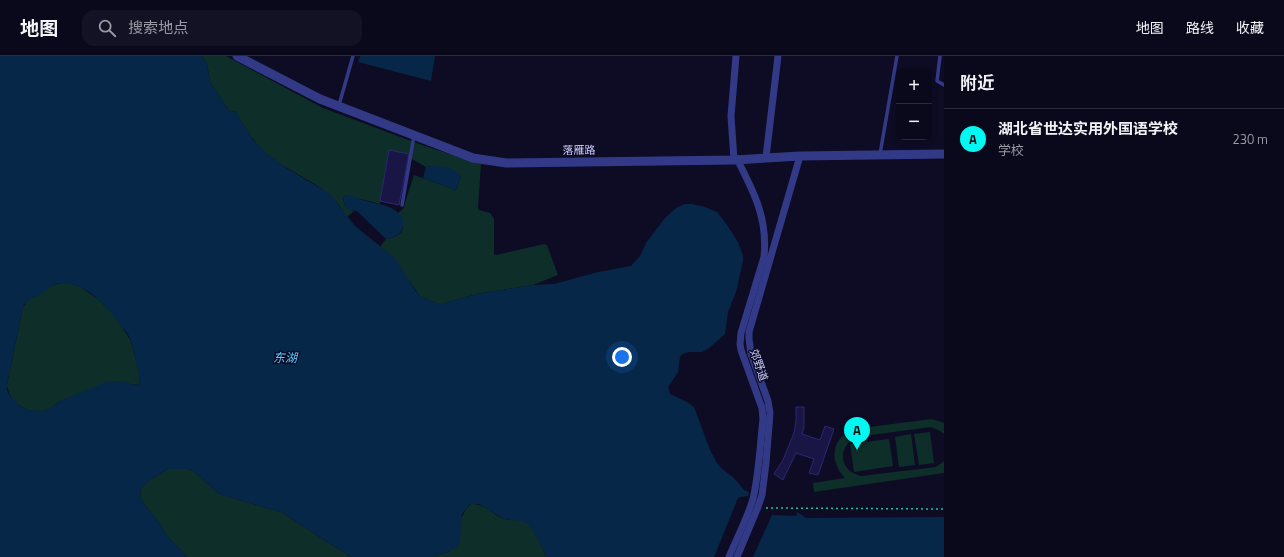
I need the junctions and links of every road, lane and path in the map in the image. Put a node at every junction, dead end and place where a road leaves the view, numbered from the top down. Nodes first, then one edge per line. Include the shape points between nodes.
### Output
1 (237, 56) edge
2 (353, 56) edge
3 (736, 56) edge
4 (778, 56) edge
5 (897, 56) edge
6 (940, 56) edge
7 (944, 85) edge
8 (339, 107) junction
9 (414, 136) junction
10 (944, 154) edge
11 (880, 155) junction
12 (800, 156) junction
13 (766, 157) junction
14 (735, 160) junction
15 (402, 205) dead end
16 (758, 507) junction
17 (944, 509) edge
18 (729, 557) edge
19 (737, 557) edge

1 - 8 street, 落雁路
2 - 8 lane
3 - 14 street, 郊野道 via 731,116
4 - 13 street
5 - 11 lane
6 - 7 lane via 937,80
8 - 9 street, 落雁路
9 - 14 street, 落雁路 via 473,158 506,163
9 - 15 lane
10 - 11 street, 落雁路
11 - 12 street, 落雁路
12 - 13 street, 落雁路
12 - 16 street via 748,338 770,413 764,482
13 - 14 street, 落雁路
14 - 18 street, 郊野道 via 757,199 765,246 740,344 762,408 763,419 753,498
16 - 17 path
16 - 19 street

